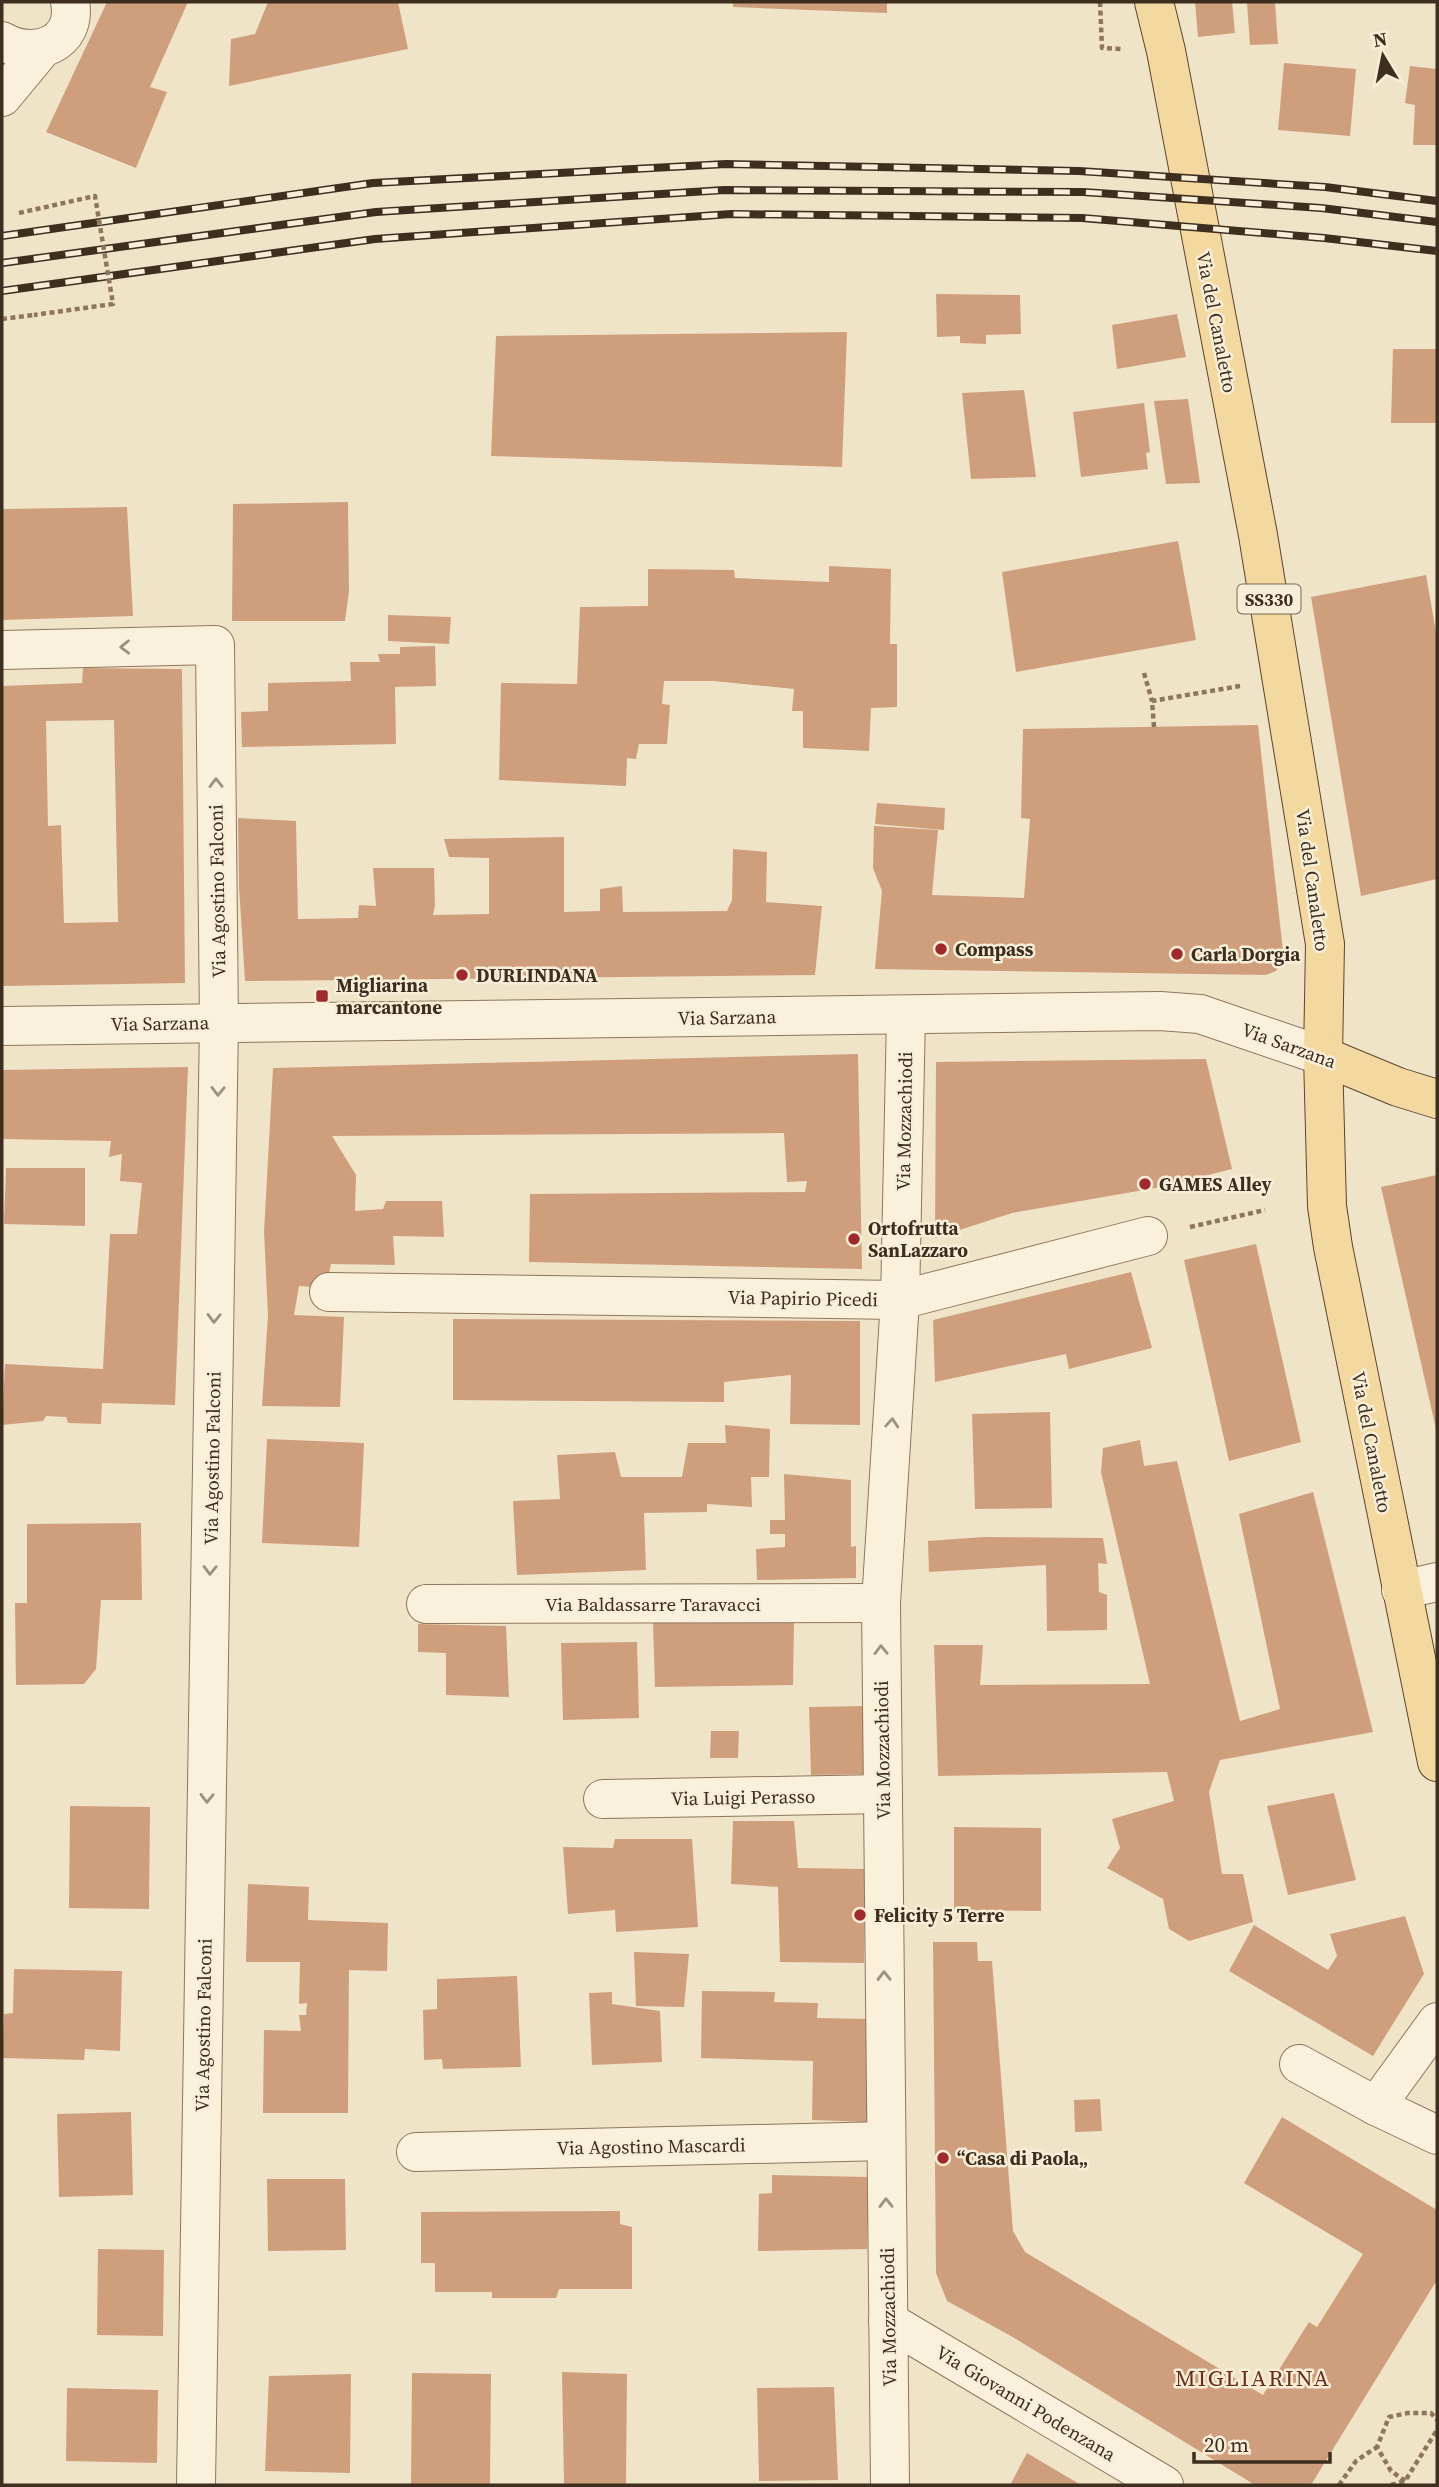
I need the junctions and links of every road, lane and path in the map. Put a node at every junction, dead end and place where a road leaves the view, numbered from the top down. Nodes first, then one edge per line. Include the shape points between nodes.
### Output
1 (70, 2) edge
2 (1153, 2) edge
3 (2, 41) edge
4 (41, 50) junction
5 (2, 97) edge
6 (19, 213) dead end
7 (2, 319) edge
8 (2, 650) edge
9 (1144, 673) dead end
10 (1283, 679) junction
11 (1152, 701) junction
12 (1154, 727) dead end
13 (906, 1016) junction
14 (219, 1022) junction
15 (2, 1026) edge
16 (1323, 1056) junction
17 (1437, 1099) edge
18 (1265, 1210) dead end
19 (1148, 1236) joint
20 (330, 1292) dead end
21 (900, 1300) junction
22 (1419, 1586) edge
23 (881, 1603) junction
24 (426, 1604) dead end
25 (1437, 1762) edge
26 (883, 1794) junction
27 (603, 1799) dead end
28 (1437, 2022) edge
29 (1299, 2064) dead end
30 (1376, 2106) junction
31 (1437, 2135) edge
32 (886, 2141) junction
33 (416, 2152) dead end
34 (888, 2320) junction
35 (1437, 2420) edge
36 (1437, 2431) edge
37 (1377, 2447) junction
38 (1405, 2481) junction
39 (196, 2485) edge
40 (890, 2485) edge
41 (1164, 2485) edge
42 (1339, 2485) edge
43 (1391, 2485) edge

1 - 4 street via 63,34
2 - 10 main road, Via del Canaletto / SS330 via 1166,51
3 - 4 street via 14,48
4 - 5 street
6 - 7 path, bridge via 95,196 113,304
14 -> 8 street, Via Agostino Falconi via 215,645
9 - 11 path
10 - 11 path
10 - 16 main road, Via del Canaletto / SS330 via 1325,944
11 - 12 path
13 - 14 street, Via Sarzana
13 - 16 street, Via Sarzana via 1200,1014
13 - 21 street, Via Mozzachiodi
14 - 15 street, Via Sarzana
14 -> 39 street, Via Agostino Falconi
16 - 17 main road, Via Sarzana
16 - 22 main road, Via del Canaletto via 1331,1233
18 - 19 path
19 - 21 street, Via Papirio Picedi
20 - 21 street, Via Papirio Picedi
23 -> 21 street, Via Mozzachiodi
22 - 25 main road, Via del Canaletto
23 - 24 street, Via Baldassarre Taravacci
26 -> 23 street, Via Mozzachiodi
26 - 27 street, Via Luigi Perasso
32 -> 26 street, Via Mozzachiodi
28 - 30 street
29 - 30 street
30 - 31 street
32 - 33 street, Via Agostino Mascardi
34 -> 32 street, Via Mozzachiodi
34 - 40 street, Via Mozzachiodi
34 - 41 street, Via Giovanni Podenzana
35 - 37 path via 1431,2413 1389,2417
36 - 38 path
37 - 38 path via 1391,2471
37 - 42 path via 1356,2461
38 - 43 path

